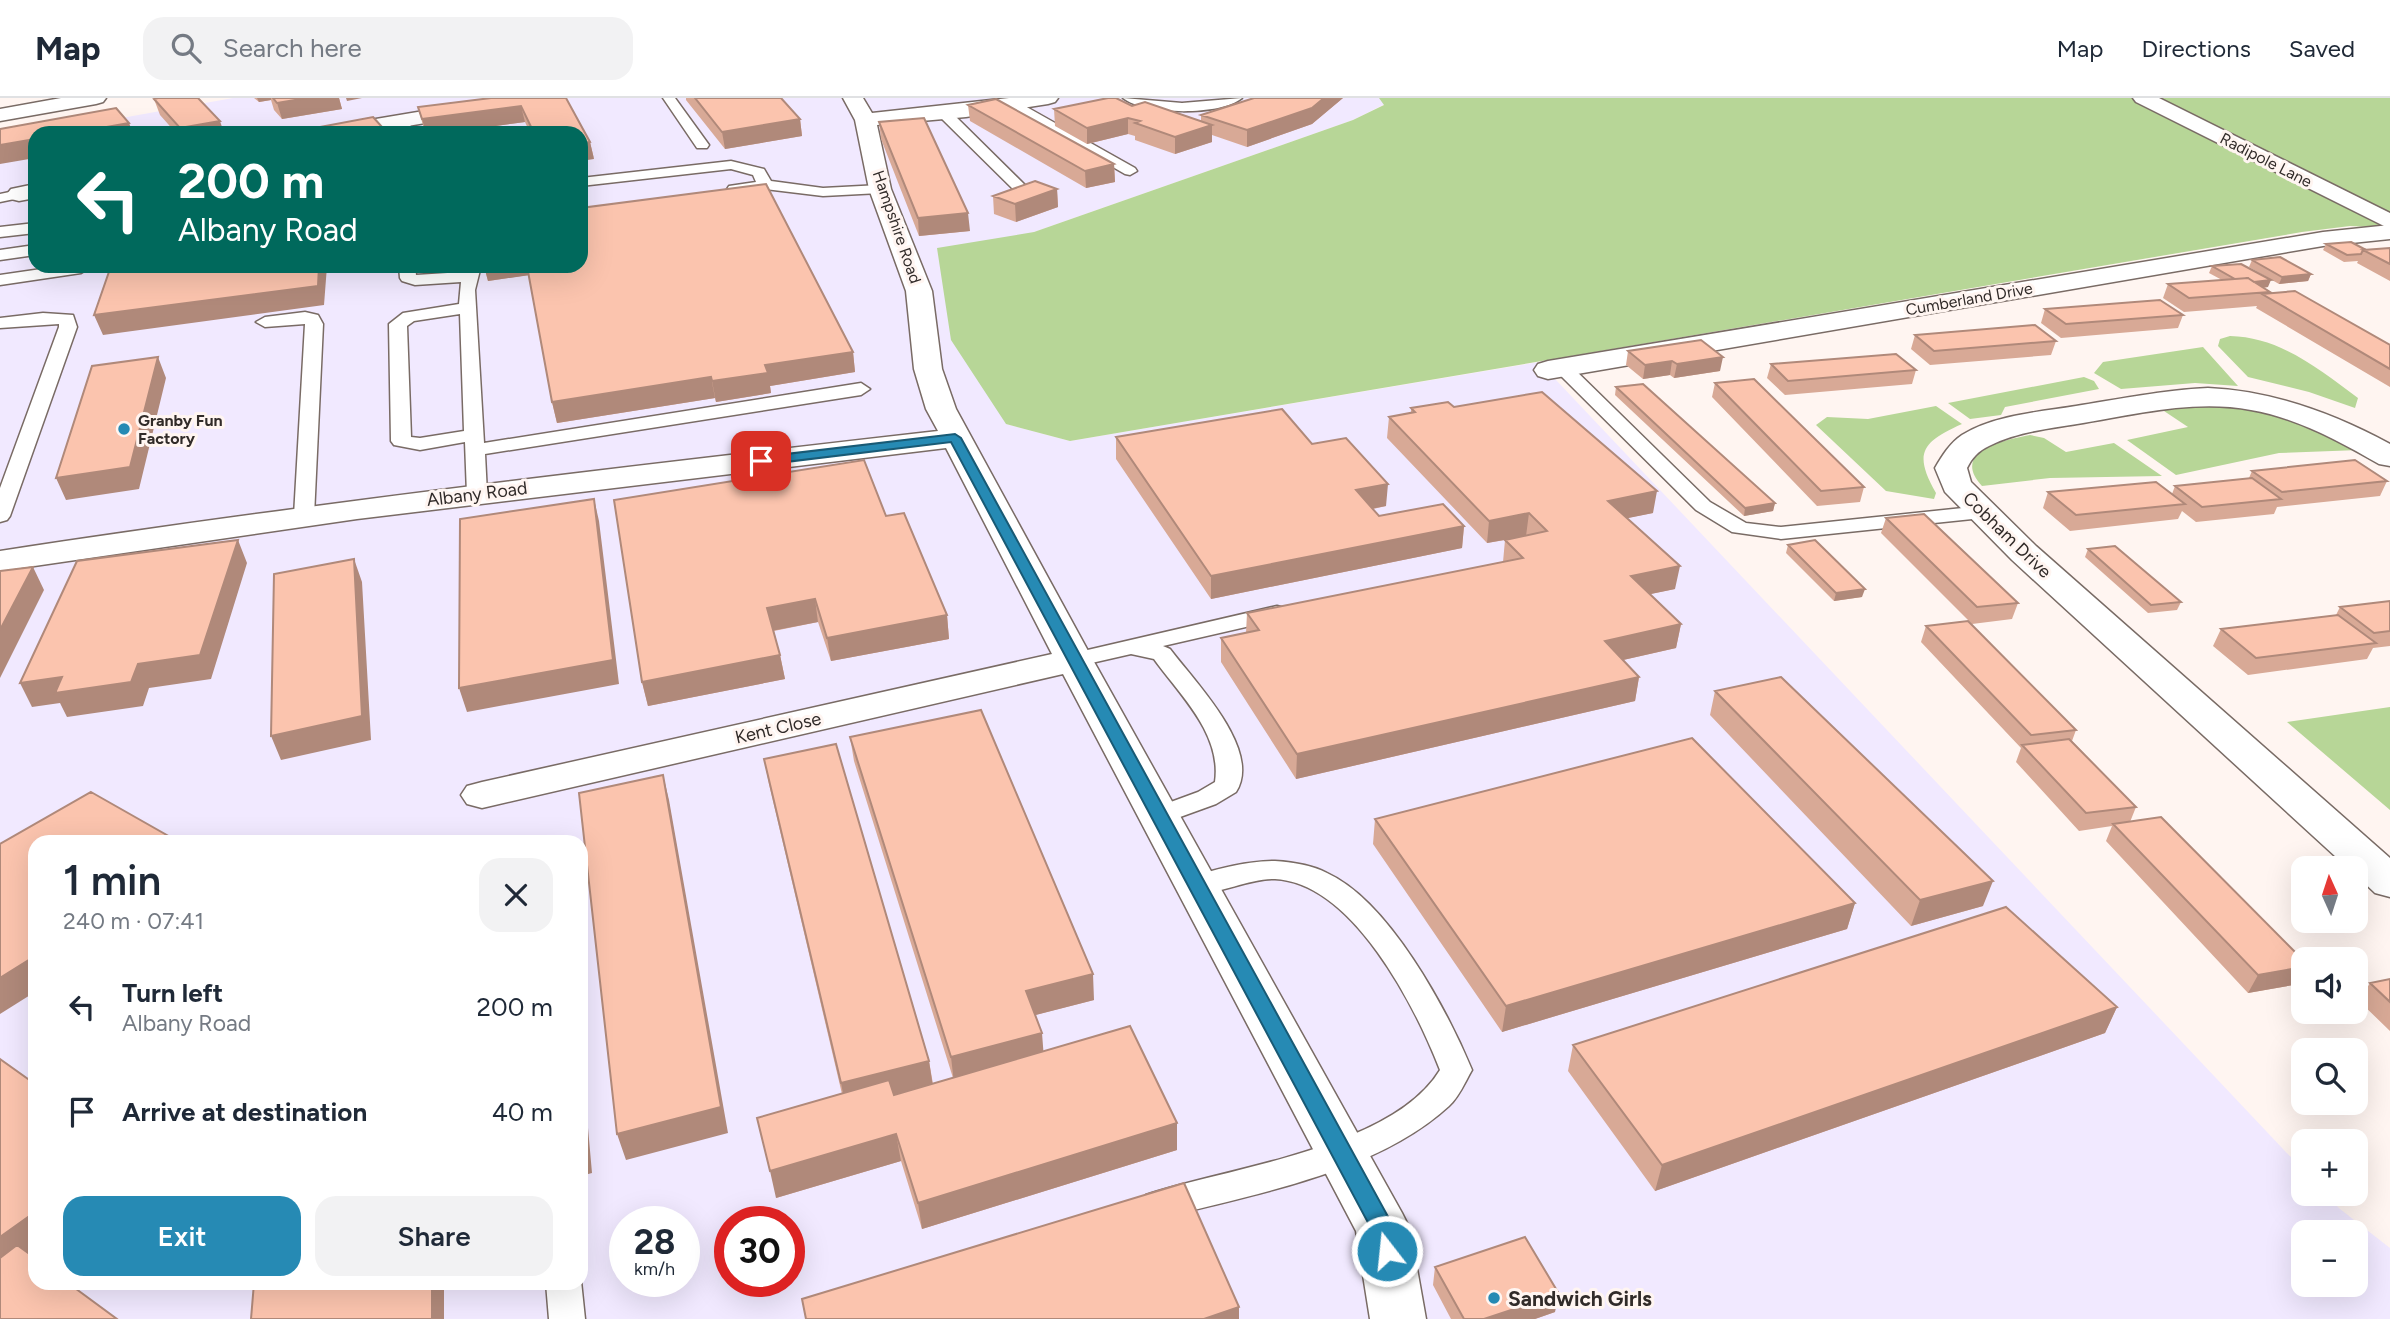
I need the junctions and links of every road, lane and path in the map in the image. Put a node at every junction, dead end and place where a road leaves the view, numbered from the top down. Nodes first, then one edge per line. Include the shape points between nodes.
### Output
1 (96, 98) edge
2 (538, 98) edge
3 (669, 98) edge
4 (1048, 98) edge
5 (1129, 98) edge
6 (1236, 98) edge
7 (2143, 98) edge
8 (1013, 104) junction
9 (859, 109) edge
10 (944, 113) junction
11 (0, 115) edge
12 (409, 126) edge
13 (702, 145) dead end
14 (1130, 170) dead end
15 (588, 181) edge
16 (765, 185) junction
17 (880, 189) junction
18 (713, 192) edge
19 (1024, 192) edge
20 (2390, 222) edge
21 (28, 229) edge
22 (0, 232) edge
23 (2390, 232) edge
24 (28, 251) edge
25 (0, 255) edge
26 (47, 273) edge
27 (408, 273) edge
28 (459, 273) edge
29 (471, 273) edge
30 (0, 280) edge
31 (468, 308) junction
32 (265, 322) edge
33 (0, 323) edge
34 (1555, 369) joint
35 (861, 389) dead end
36 (955, 438) junction
37 (474, 443) junction
38 (2390, 457) edge
39 (477, 494) junction
40 (1982, 512) junction
41 (0, 516) edge
42 (304, 516) junction
43 (0, 561) edge
44 (1300, 608) edge
45 (1124, 647) junction
46 (1074, 660) junction
47 (482, 795) dead end
48 (1158, 816) junction
49 (2390, 882) edge
50 (1196, 885) junction
51 (1342, 1154) junction
52 (1131, 1212) edge
53 (565, 1290) edge
54 (567, 1319) edge
55 (1398, 1319) edge

1 - 11 street
2 - 12 street
3 - 13 lane
4 - 8 street
5 - 6 lane via 1179,108 1207,107
7 - 20 street, Radipole Lane
8 - 10 street
8 - 14 lane
9 - 10 street
9 - 17 street, Hampshire Road
10 - 19 lane
15 - 16 lane via 731,165 759,172
16 - 17 lane via 823,192
16 - 18 lane
17 - 36 street, Hampshire Road via 919,291 928,369
21 - 22 lane
23 - 34 street, Cumberland Drive via 2323,239
24 - 25 lane
26 - 30 lane
27 - 28 lane via 415,280
29 - 31 lane
31 - 37 lane
31 - 37 lane via 409,317 398,324 401,441
32 - 42 lane via 305,317 314,324
33 - 41 lane via 67,319 68,327
34 - 40 lane via 1729,526 1781,533
35 - 37 lane
36 - 39 street, Albany Road
36 - 46 street
37 - 39 lane
38 - 40 street, Cobham Drive via 2296,412 2250,401 2173,398 1980,438 1958,452 1951,468 1956,485
39 - 42 street, Albany Road
40 - 49 street, Cobham Drive
42 - 43 street, Albany Road
44 - 45 lane
45 - 46 lane
45 - 48 lane via 1144,647 1162,654 1223,737 1228,751 1227,786
46 - 47 street, Kent Close
46 - 48 street
48 - 50 street
50 - 51 street
50 - 51 lane via 1283,870 1320,880 1364,915 1430,1011 1456,1070 1440,1095
51 - 52 lane
51 - 55 street via 1383,1229
53 - 54 lane

